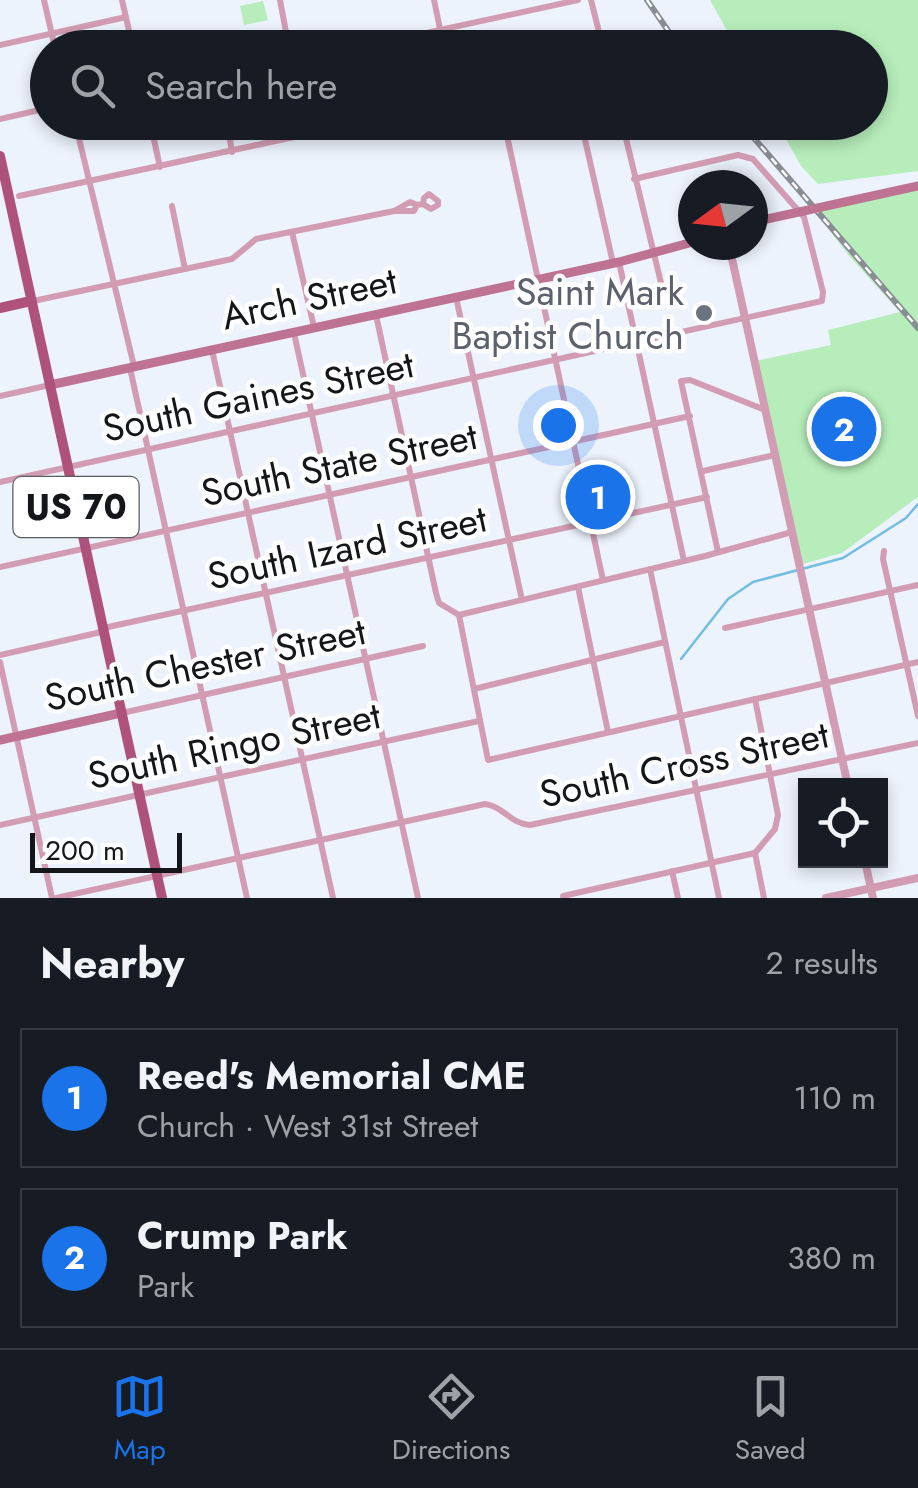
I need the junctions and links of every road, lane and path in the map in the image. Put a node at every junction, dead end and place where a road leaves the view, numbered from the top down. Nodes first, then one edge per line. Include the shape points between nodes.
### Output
1 (44, 0) edge
2 (122, 0) edge
3 (280, 0) edge
4 (434, 0) edge
5 (578, 0) edge
6 (591, 0) edge
7 (126, 17) junction
8 (51, 30) edge
9 (69, 30) edge
10 (129, 30) edge
11 (286, 30) edge
12 (440, 30) joint
13 (598, 30) edge
14 (30, 39) edge
15 (0, 45) edge
16 (30, 112) edge
17 (0, 119) edge
18 (80, 140) edge
19 (154, 140) edge
20 (230, 140) edge
21 (283, 140) edge
22 (508, 140) edge
23 (585, 140) edge
24 (626, 140) edge
25 (232, 152) junction
26 (0, 156) edge
27 (160, 167) junction
28 (634, 179) junction
29 (91, 182) junction
30 (918, 186) edge
31 (9, 199) edge
32 (420, 205) dead end
33 (172, 206) dead end
34 (768, 219) edge
35 (292, 232) junction
36 (678, 246) edge
37 (653, 254) junction
38 (732, 260) edge
39 (616, 263) junction
40 (185, 269) junction
41 (538, 280) junction
42 (116, 284) junction
43 (663, 292) dead end
44 (456, 297) junction
45 (32, 301) junction
46 (0, 308) edge
47 (376, 315) junction
48 (746, 318) junction
49 (314, 327) junction
50 (294, 332) junction
51 (636, 342) junction
52 (212, 349) junction
53 (555, 359) junction
54 (132, 366) junction
55 (474, 377) junction
56 (50, 385) junction
57 (392, 395) junction
58 (0, 396) edge
59 (764, 410) junction
60 (311, 412) junction
61 (690, 416) junction
62 (653, 424) junction
63 (229, 430) junction
64 (574, 442) junction
65 (148, 448) junction
66 (775, 456) junction
67 (491, 459) junction
68 (67, 467) junction
69 (703, 471) junction
70 (409, 476) junction
71 (0, 482) edge
72 (328, 494) junction
73 (707, 497) junction
74 (672, 505) junction
75 (248, 512) junction
76 (590, 522) junction
77 (166, 529) junction
78 (792, 532) junction
79 (508, 540) junction
80 (85, 547) junction
81 (718, 552) junction
82 (884, 552) dead end
83 (428, 558) junction
84 (684, 561) junction
85 (0, 567) edge
86 (650, 570) junction
87 (346, 576) junction
88 (603, 580) junction
89 (918, 585) edge
90 (578, 587) junction
91 (890, 592) junction
92 (265, 593) junction
93 (522, 600) junction
94 (809, 609) junction
95 (183, 611) junction
96 (459, 615) junction
97 (724, 628) dead end
98 (103, 629) junction
99 (665, 642) junction
100 (423, 646) dead end
101 (0, 659) edge
102 (593, 659) junction
103 (365, 660) junction
104 (918, 662) edge
105 (907, 665) junction
106 (284, 678) junction
107 (826, 685) junction
108 (474, 688) junction
109 (202, 695) junction
110 (755, 698) junction
111 (121, 713) junction
112 (682, 715) junction
113 (918, 716) edge
114 (480, 721) junction
115 (608, 732) junction
116 (16, 736) junction
117 (0, 740) edge
118 (383, 740) junction
119 (918, 742) edge
120 (301, 758) junction
121 (842, 760) junction
122 (220, 775) junction
123 (769, 775) junction
124 (846, 778) edge
125 (696, 792) junction
126 (139, 794) junction
127 (34, 818) junction
128 (401, 822) junction
129 (0, 825) edge
130 (320, 839) junction
131 (755, 853) junction
132 (238, 858) junction
133 (710, 862) junction
134 (866, 868) edge
135 (672, 871) junction
136 (157, 876) junction
137 (918, 878) edge
138 (592, 888) junction
139 (872, 893) edge
140 (563, 896) edge
141 (54, 898) edge
142 (162, 898) edge
143 (247, 898) edge
144 (333, 898) edge
145 (418, 898) edge
146 (594, 898) edge
147 (678, 898) edge
148 (719, 898) edge
149 (764, 898) edge
150 (826, 898) edge

1 - 8 street
2 - 7 street
3 - 11 street
4 - 12 street
5 - 12 street
6 - 13 street
7 - 9 street
7 - 10 street
14 - 15 street
16 - 17 street
18 - 29 street
19 - 27 street
20 - 25 street
21 - 25 street
22 - 41 street
23 - 39 street
24 - 28 street
25 - 27 street
26 - 31 main road
27 - 29 street
28 - 37 street
28 - 48 street, South Gaines Street via 745,155 806,221 822,301
29 - 31 street
29 - 42 street
30 - 34 main road, bridge
31 - 45 main road
32 - 35 street
33 - 40 street
35 - 40 street via 253,240 237,257
35 - 49 street
36 - 37 main road, Arch Street
37 - 39 main road, Arch Street
37 - 43 street
38 - 48 street
39 - 41 main road, Arch Street
39 - 51 street
40 - 42 street
41 - 44 main road, Arch Street
41 - 53 street
42 - 45 street
42 - 54 street
44 - 47 main road, Arch Street
44 - 55 street
45 - 46 main road
45 - 56 main road, US 70
47 - 49 main road, Arch Street
47 - 57 street
48 - 51 street, South Gaines Street
48 - 59 street
49 - 50 main road, Arch Street
50 - 52 main road, Arch Street
50 - 60 street
51 - 53 street, South Gaines Street
51 - 62 street
52 - 54 main road, Arch Street
52 - 63 street
53 - 55 street, South Gaines Street
53 - 64 street
54 - 56 main road, Arch Street
54 - 65 street
55 - 57 street, South Gaines Street
55 - 67 street
56 - 58 street
56 - 68 main road, US 70
57 - 60 street, South Gaines Street
57 - 70 street
59 - 61 street via 682,380
59 - 66 street
60 - 63 street, South Gaines Street
60 - 72 street
61 - 62 street, South State Street
61 - 69 street
62 - 64 street, South State Street
62 - 74 street
63 - 65 street, South Gaines Street
63 - 75 street
64 - 67 street, South State Street
64 - 76 street
65 - 68 street, South Gaines Street
65 - 77 street
66 - 69 street
66 - 78 street
67 - 70 street, South State Street
67 - 79 street
68 - 71 street, South Gaines Street
68 - 80 main road, US 70
69 - 73 street
70 - 72 street, South State Street
70 - 83 street
72 - 75 street, South State Street
72 - 87 street
73 - 74 street, South Izard Street
73 - 81 street
74 - 76 street, South Izard Street
74 - 84 street
75 - 77 street, South State Street
75 - 92 street
76 - 79 street, South Izard Street
76 - 88 street
77 - 80 street, South State Street
77 - 95 street
78 - 81 street
78 - 94 street
79 - 83 street, South Izard Street
79 - 93 street
80 - 85 street, South State Street
80 - 98 main road, US 70
81 - 84 street
82 - 91 street
83 - 87 street, South Izard Street
83 - 96 street via 439,603
84 - 86 street
86 - 88 street
86 - 99 street
87 - 92 street, South Izard Street
87 - 103 street
88 - 90 street
89 - 91 street
90 - 93 street
90 - 102 street
91 - 94 street
91 - 105 street
92 - 95 street, South Izard Street
92 - 106 street
93 - 96 street
94 - 97 street
94 - 107 street
95 - 98 street, South Izard Street
95 - 109 street
96 - 108 street
98 - 101 street, South Izard Street
98 - 111 main road, US 70
99 - 102 street
99 - 112 street
100 - 103 street, South Chester Street
101 - 116 street
102 - 108 street
102 - 115 street
103 - 106 street, South Chester Street
103 - 118 street
104 - 105 street
105 - 107 street
105 - 113 street
106 - 109 street, South Chester Street
106 - 120 street
107 - 110 street
107 - 121 street
108 - 114 street
109 - 111 street, South Chester Street
109 - 122 street
110 - 112 street
110 - 123 street
111 - 116 main road, South Chester Street
111 - 126 main road, US 70
112 - 115 street
112 - 125 street
114 - 115 street via 488,760
114 - 118 street, South Ringo Street
116 - 117 main road, South Chester Street
116 - 127 street
118 - 120 street, South Ringo Street
118 - 128 street
119 - 121 street, South Cross Street
120 - 122 street, South Ringo Street
120 - 130 street
121 - 123 street, South Cross Street
121 - 124 street
122 - 126 street, South Ringo Street
122 - 132 street
123 - 125 street, South Cross Street
123 - 131 street via 778,822
125 - 128 street, South Cross Street via 530,825 488,804
125 - 133 street
126 - 127 street, South Ringo Street
126 - 136 main road, US 70
127 - 129 street, South Ringo Street
127 - 141 street
128 - 130 street, South Cross Street
128 - 145 street
130 - 132 street, South Cross Street
130 - 144 street
131 - 133 street
131 - 149 street
132 - 136 street, South Cross Street
132 - 143 street
133 - 135 street
133 - 148 street
134 - 139 street
135 - 138 street
135 - 147 street
136 - 141 street, South Cross Street
136 - 142 main road, US 70
137 - 139 street
138 - 140 street
138 - 146 street
139 - 150 street

